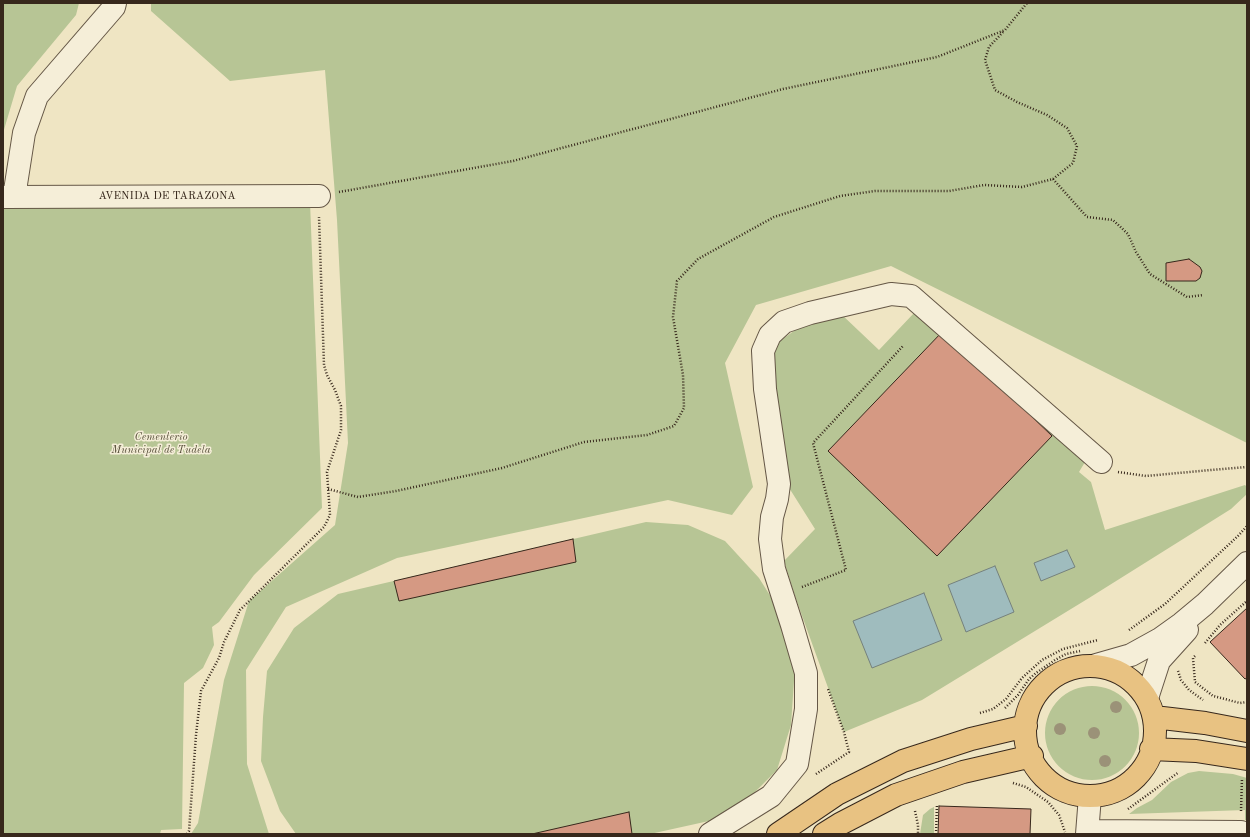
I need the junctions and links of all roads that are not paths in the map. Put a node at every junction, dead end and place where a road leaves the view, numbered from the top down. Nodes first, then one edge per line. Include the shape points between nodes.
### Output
1 (115, 3) edge
2 (9, 196) edge
3 (319, 196) road end
4 (1101, 462) road end
5 (1247, 563) edge
6 (1247, 578) edge
7 (1096, 665) junction
8 (1150, 707) junction
9 (1026, 726) junction
10 (1247, 731) edge
11 (1151, 749) junction
12 (1032, 756) junction
13 (1244, 766) edge
14 (1090, 796) junction
15 (1241, 832) road end
16 (1087, 833) edge
17 (710, 834) edge
18 (778, 834) edge
19 (824, 834) edge

1 - 2 street, AVENIDA DE TARAZONA via 36,96
2 - 3 street, AVENIDA DE TARAZONA
4 - 17 street via 911,296 891,294 810,313 784,322 770,335 763,351 765,388 779,484 770,539 774,569 806,673 806,709 797,764 771,796
5 - 7 street via 1205,604 1160,639 1132,655
6 - 8 street via 1184,633 1159,661
7 - 8 main road via 1126,675
7 - 9 main road via 1076,666 1056,674 1041,688 1030,706
8 - 10 main road via 1205,723
8 - 11 main road via 1155,733
9 - 12 main road via 1027,742
9 - 18 main road via 971,739 903,761 837,794
11 - 13 main road via 1196,751
11 - 14 main road via 1144,769 1129,784 1110,793
12 - 14 main road via 1041,772 1054,785 1071,793
12 - 19 main road via 963,772 896,795
14 - 16 street
15 - 16 street

